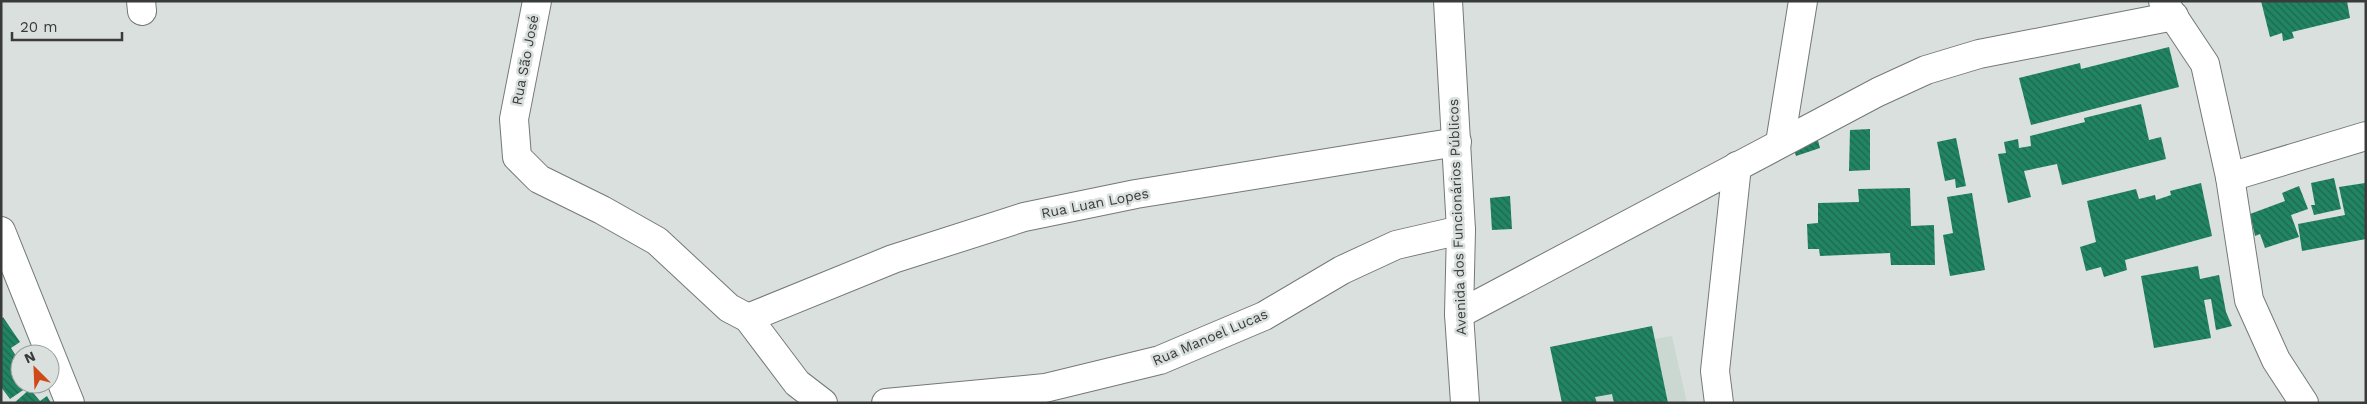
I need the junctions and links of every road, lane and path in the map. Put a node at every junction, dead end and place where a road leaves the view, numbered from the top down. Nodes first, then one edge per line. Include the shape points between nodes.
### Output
1 (537, 1) edge
2 (1448, 1) edge
3 (1803, 1) edge
4 (2168, 8) edge
5 (2366, 136) edge
6 (1456, 142) junction
7 (1780, 143) junction
8 (1737, 166) junction
9 (2230, 177) junction
10 (1460, 230) junction
11 (1, 231) edge
12 (1459, 314) junction
13 (748, 318) junction
14 (70, 403) edge
15 (823, 403) edge
16 (886, 403) edge
17 (1465, 403) edge
18 (1719, 403) edge
19 (2304, 403) edge

1 - 13 street, Rua São José via 514,119 517,157 539,179 658,242 729,308
2 - 6 street, Avenida dos Funcionários Públicos
3 - 7 street
4 - 7 street via 1926,70
4 - 9 street via 2205,64
5 - 9 street
6 - 10 street, Avenida dos Funcionários Públicos
6 - 13 street, Rua Luan Lopes via 1136,194 1024,217 893,259
7 - 8 street
8 - 12 street
8 - 18 street via 1715,371
9 - 19 street via 2248,300 2276,360
10 - 12 street, Avenida dos Funcionários Públicos
10 - 16 street, Rua Manoel Lucas via 1396,246 1342,270 1264,316 1160,360 1045,388
11 - 14 street
12 - 17 street, Avenida dos Funcionários Públicos
13 - 15 street via 797,383

